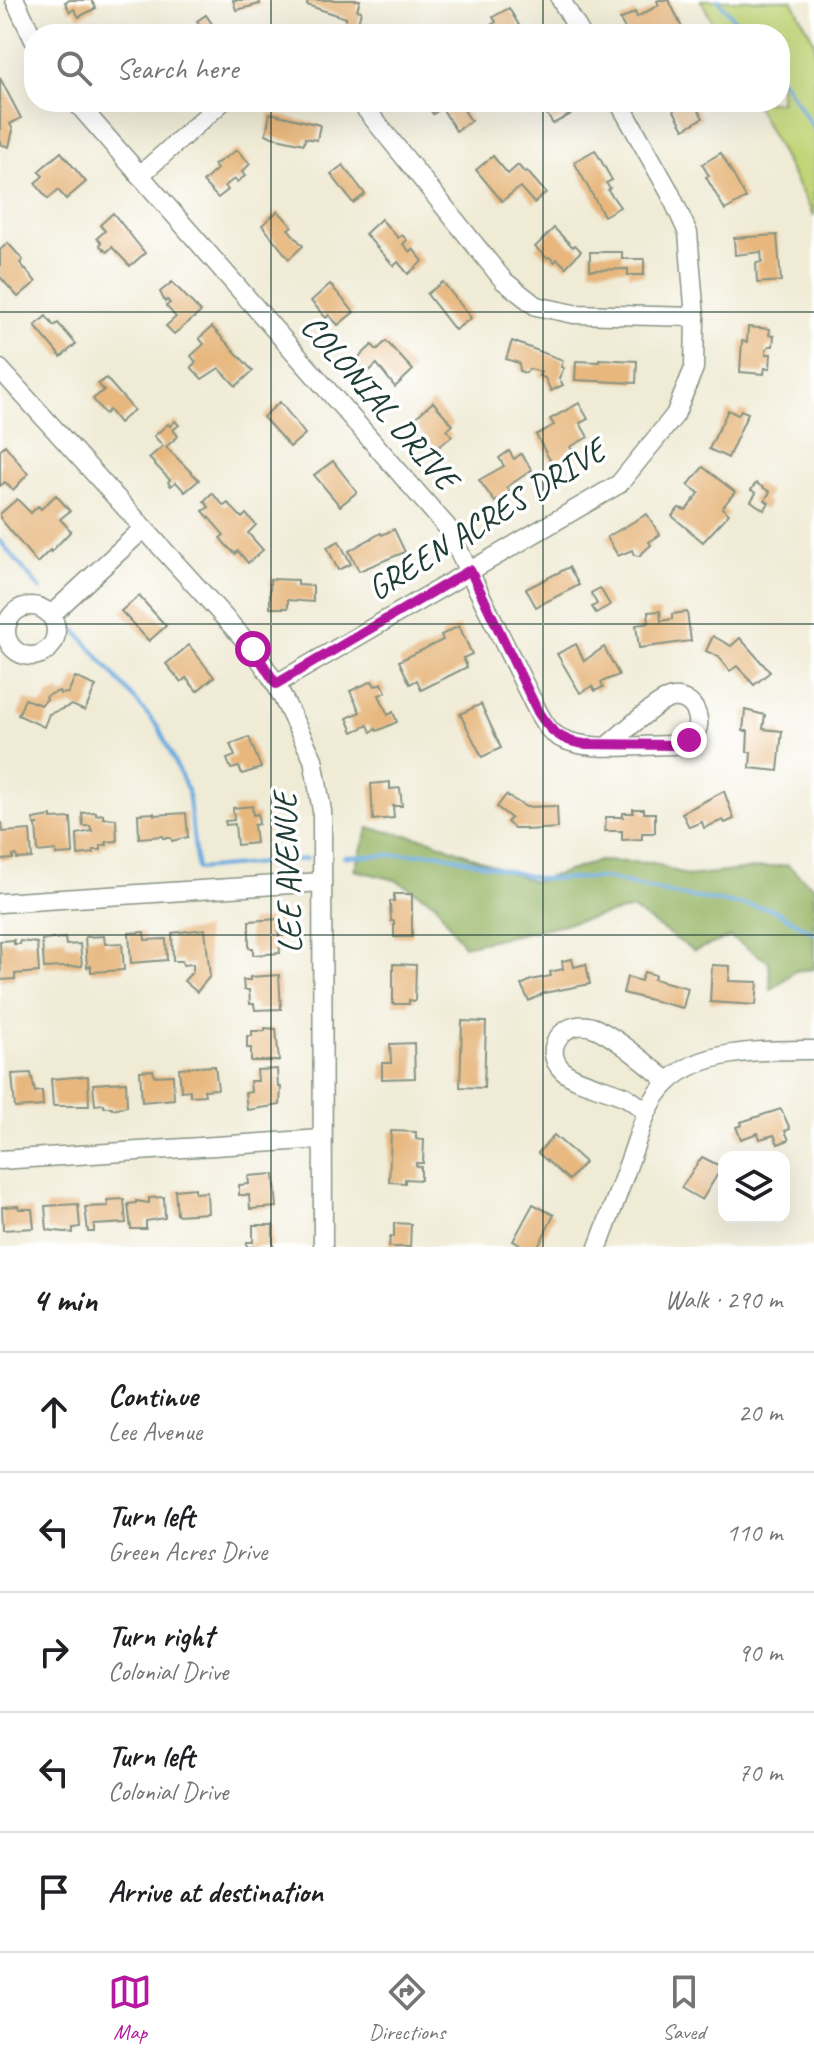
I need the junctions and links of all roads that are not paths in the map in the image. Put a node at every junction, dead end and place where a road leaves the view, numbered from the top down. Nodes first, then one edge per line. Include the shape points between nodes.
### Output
1 (15, 0) edge
2 (561, 0) edge
3 (26, 24) edge
4 (575, 24) edge
5 (85, 112) edge
6 (211, 112) edge
7 (368, 112) edge
8 (625, 112) edge
9 (139, 176) junction
10 (695, 317) junction
11 (0, 369) edge
12 (143, 529) junction
13 (470, 570) junction
14 (51, 615) dead end
15 (276, 684) junction
16 (607, 746) dead end
17 (322, 882) junction
18 (0, 903) edge
19 (814, 1050) edge
20 (668, 1081) junction
21 (646, 1112) junction
22 (322, 1139) junction
23 (0, 1160) edge
24 (323, 1247) edge
25 (598, 1247) edge

1 - 3 street
2 - 4 street
5 - 9 street, COLONIAL DRIVE
6 - 9 street
7 - 10 street via 504,281 536,306 574,314
8 - 10 street, GREEN ACRES DRIVE via 688,233
9 - 13 street, COLONIAL DRIVE via 447,527
10 - 13 street, GREEN ACRES DRIVE via 694,368 675,415 619,484
11 - 12 street, LEE AVENUE
12 - 14 street
12 - 15 street, LEE AVENUE via 253,649
13 - 15 street, GREEN ACRES DRIVE
13 - 16 street, COLONIAL DRIVE via 552,732 573,743
15 - 17 street, LEE AVENUE via 313,759 322,811
17 - 18 street
17 - 22 street, LEE AVENUE
19 - 20 street via 727,1054
20 - 21 street
20 - 21 street via 594,1027 577,1025 562,1031 554,1045 563,1071 627,1098
21 - 25 street
22 - 23 street
22 - 24 street, LEE AVENUE

